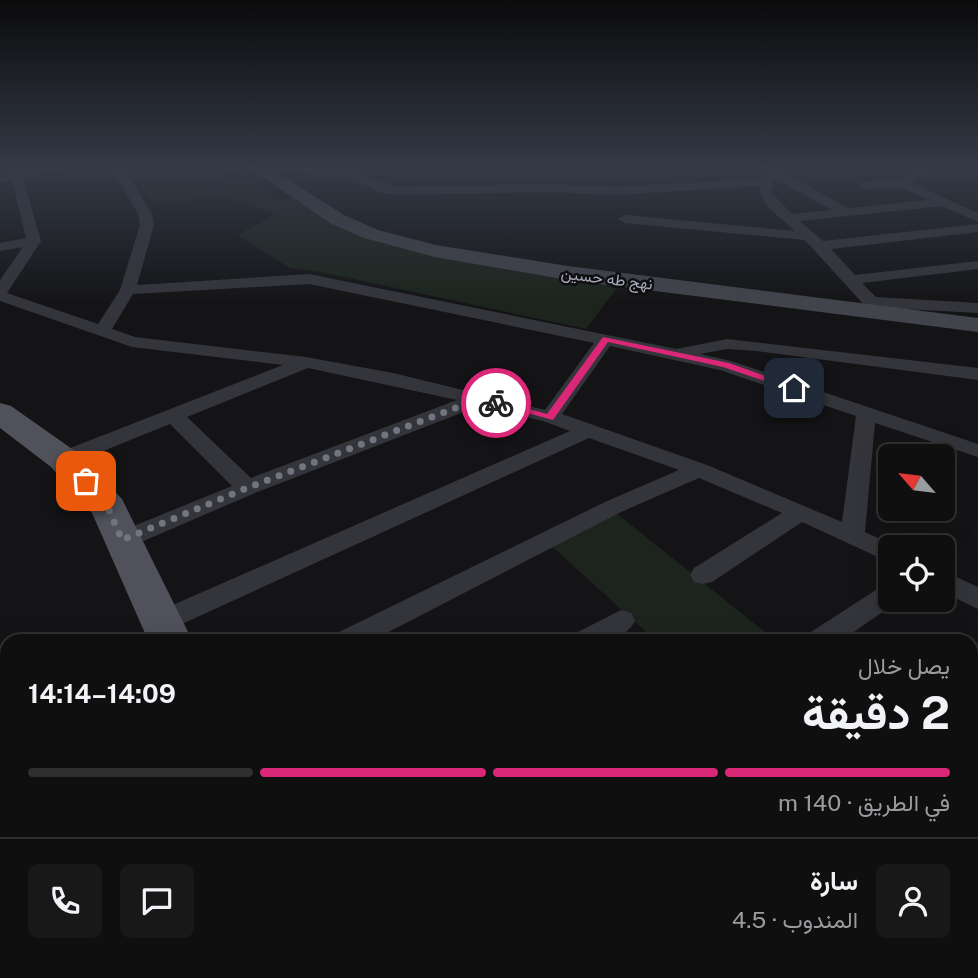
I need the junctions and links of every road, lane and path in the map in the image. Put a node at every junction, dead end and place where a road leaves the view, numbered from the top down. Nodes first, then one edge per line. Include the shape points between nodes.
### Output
1 (27, 213) edge
2 (144, 213) edge
3 (326, 213) edge
4 (783, 213) edge
5 (840, 213) edge
6 (879, 213) edge
7 (788, 218) junction
8 (625, 219) dead end
9 (978, 228) edge
10 (915, 234) junction
11 (807, 236) junction
12 (34, 241) junction
13 (820, 246) junction
14 (0, 247) edge
15 (978, 265) edge
16 (851, 280) junction
17 (128, 290) junction
18 (0, 294) edge
19 (876, 307) junction
20 (978, 308) edge
21 (978, 325) edge
22 (102, 331) junction
23 (606, 339) junction
24 (675, 354) junction
25 (306, 362) junction
26 (978, 374) edge
27 (479, 399) junction
28 (0, 413) edge
29 (866, 414) junction
30 (174, 416) junction
31 (550, 417) junction
32 (590, 430) junction
33 (978, 451) edge
34 (63, 459) junction
35 (699, 470) junction
36 (247, 488) junction
37 (801, 512) junction
38 (853, 535) junction
39 (122, 540) junction
40 (878, 548) edge
41 (703, 575) dead end
42 (955, 587) edge
43 (978, 599) edge
44 (878, 602) edge
45 (621, 621) dead end
46 (165, 632) edge
47 (361, 634) edge
48 (598, 634) edge
49 (830, 634) edge

1 - 12 street
2 - 17 street via 147,225
3 - 19 main road, نهج طه حسين via 370,234 411,246 515,266
4 - 7 street
5 - 7 street
6 - 10 street
7 - 11 street
8 - 11 street
9 - 10 street
10 - 13 street
11 - 13 street
12 - 14 street
12 - 18 street
13 - 16 street
15 - 16 street
16 - 19 street
17 - 22 street
17 - 23 street via 309,279
18 - 22 street
19 - 20 street
19 - 21 main road, نهج طه حسين
22 - 25 street via 160,347
23 - 24 street
23 - 31 street
24 - 26 street via 727,344
24 - 29 street via 725,365
25 - 27 street
25 - 30 street
27 - 31 street
27 - 36 street
28 - 34 main road
29 - 33 street
29 - 38 street
30 - 34 street
30 - 36 street
31 - 32 street
32 - 35 street
32 - 46 street
34 - 39 main road via 108,508
35 - 37 street
35 - 47 street
36 - 39 street
37 - 38 street
37 - 41 street
38 - 40 street
39 - 46 main road
42 - 43 street
44 - 49 street
45 - 48 street

